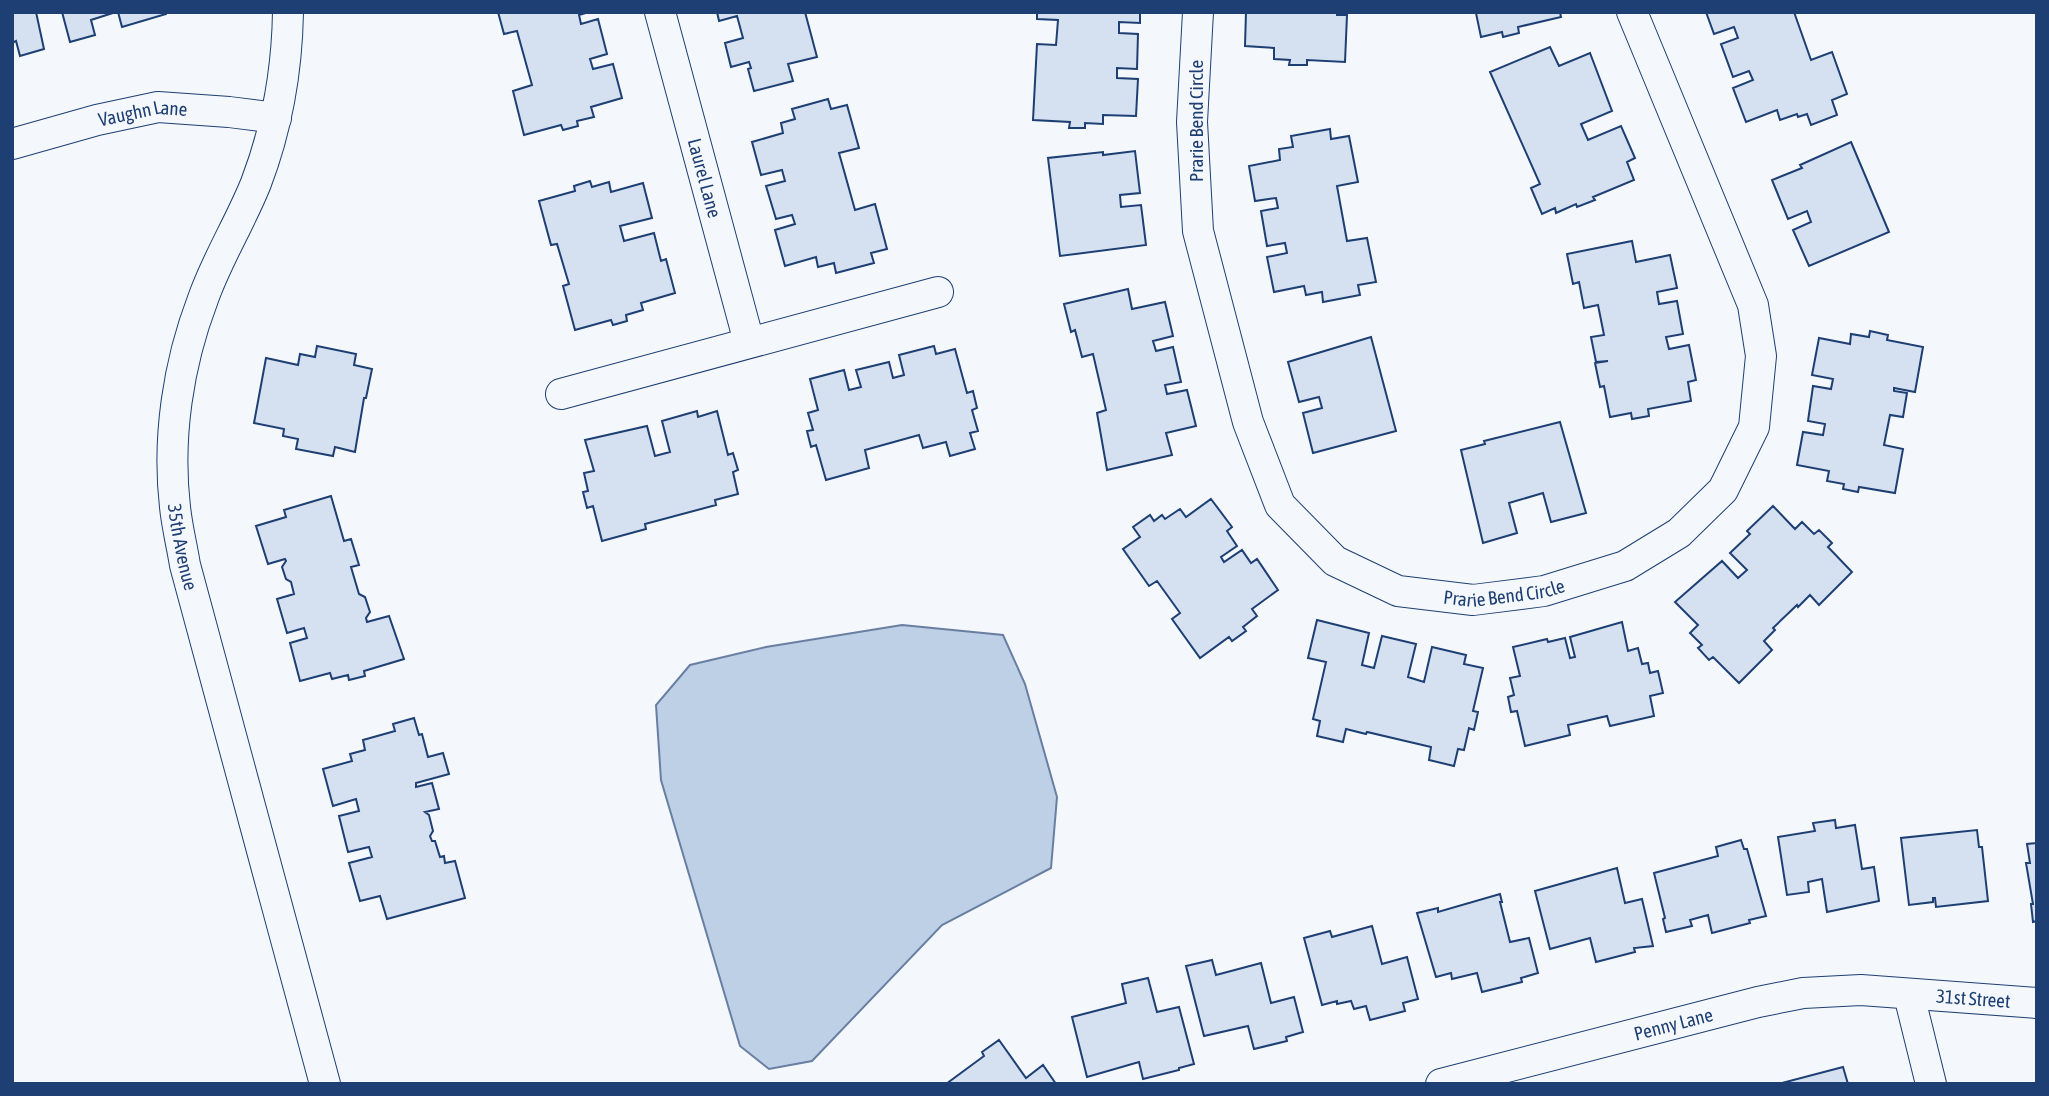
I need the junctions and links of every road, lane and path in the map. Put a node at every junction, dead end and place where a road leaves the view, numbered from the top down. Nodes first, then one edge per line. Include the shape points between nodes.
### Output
1 (288, 12) edge
2 (660, 12) edge
3 (1198, 12) edge
4 (1632, 12) edge
5 (276, 118) junction
6 (12, 144) edge
7 (939, 292) dead end
8 (749, 341) junction
9 (561, 394) dead end
10 (1909, 995) junction
11 (2037, 1003) edge
12 (324, 1084) edge
13 (1441, 1084) edge
14 (1931, 1084) edge

1 - 5 street, 35th Avenue via 287,55
2 - 8 street, Laurel Lane
3 - 4 street, Prarie Bend Circle via 1192,122 1198,231 1248,422 1280,505 1335,561 1398,591 1473,600 1544,591 1625,566 1679,533 1723,490 1754,427 1761,356 1753,305
5 - 6 street, Vaughn Lane via 158,107
5 - 12 street, 35th Avenue via 256,183 203,298 185,357 176,403 175,507 185,565
7 - 8 street
8 - 9 street
10 - 11 street, 31st Street
10 - 13 street, Penny Lane via 1861,990 1803,993
10 - 14 street

